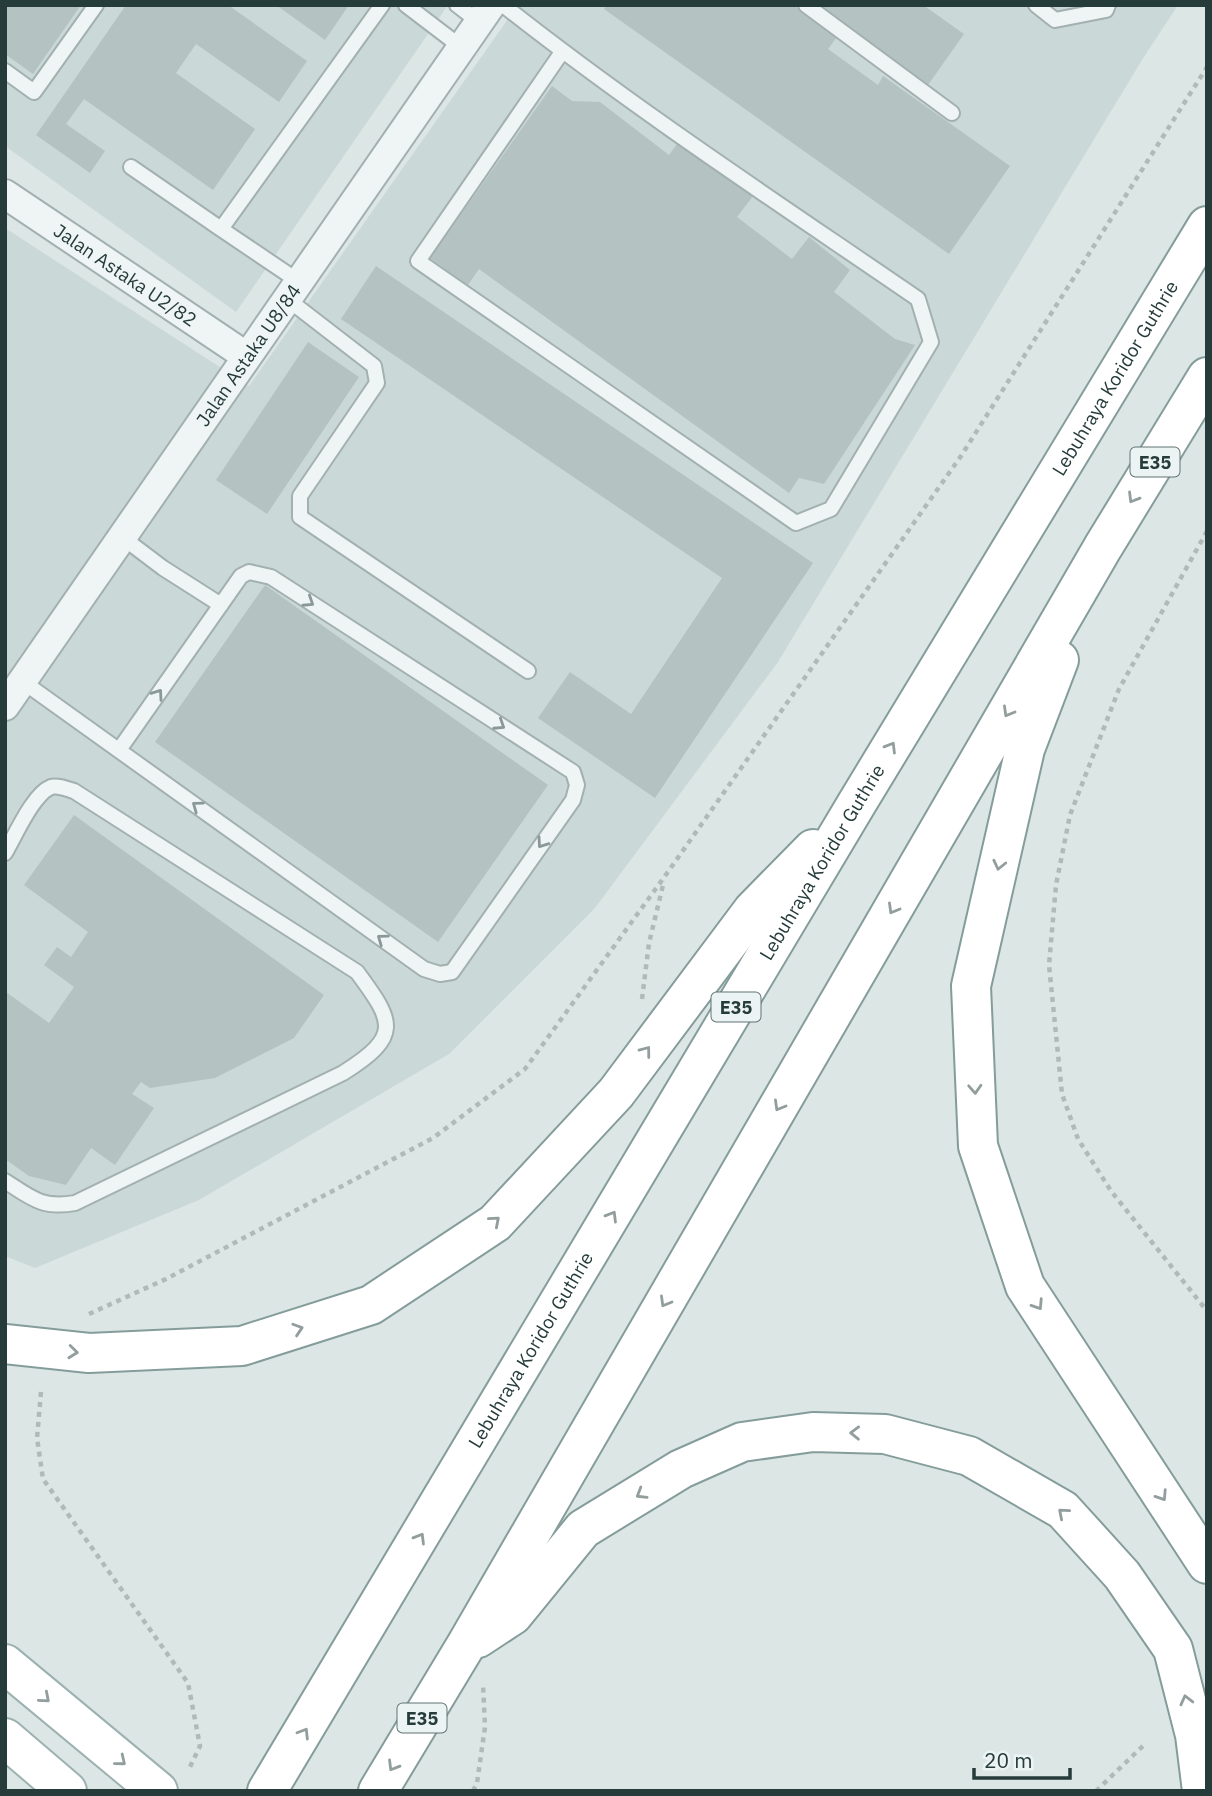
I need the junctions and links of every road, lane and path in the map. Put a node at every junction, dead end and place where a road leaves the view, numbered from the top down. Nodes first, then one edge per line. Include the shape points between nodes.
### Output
1 (96, 5) edge
2 (382, 5) edge
3 (405, 5) edge
4 (503, 5) edge
5 (806, 5) edge
6 (1036, 5) edge
7 (1108, 5) edge
8 (476, 11) edge
9 (461, 47) junction
10 (562, 52) junction
11 (1207, 67) edge
12 (5, 71) edge
13 (952, 113) dead end
14 (131, 167) dead end
15 (5, 194) edge
16 (1207, 226) edge
17 (221, 229) junction
18 (292, 290) junction
19 (246, 356) junction
20 (1207, 377) edge
21 (1207, 531) edge
22 (122, 537) junction
23 (1103, 547) junction
24 (221, 605) junction
25 (528, 671) dead end
26 (22, 681) junction
27 (5, 706) edge
28 (119, 750) junction
29 (858, 803) junction
30 (5, 853) edge
31 (665, 876) junction
32 (641, 1002) dead end
33 (5, 1181) edge
34 (1207, 1311) edge
35 (89, 1314) dead end
36 (5, 1345) edge
37 (41, 1392) dead end
38 (1207, 1564) edge
39 (466, 1645) junction
40 (5, 1664) edge
41 (5, 1738) edge
42 (1144, 1745) dead end
43 (171, 1785) edge
44 (67, 1791) edge
45 (267, 1791) edge
46 (378, 1791) edge
47 (473, 1791) edge
48 (1096, 1791) edge
49 (1202, 1791) edge

1 - 12 lane via 34,92
2 - 17 lane
3 - 9 lane
4 - 10 lane
5 - 13 lane
6 - 7 lane via 1055,20 1106,10
8 - 9 street, Jalan Astaka U8/84
9 - 18 street, Jalan Astaka U8/84
10 - 10 lane via 418,261 796,523 831,509 931,342 918,299
11 - 31 path via 961,456
14 - 17 lane
15 - 19 street, Jalan Astaka U2/82
29 -> 16 main road, Lebuhraya Koridor Guthrie / E35
17 - 18 lane
18 - 19 street, Jalan Astaka U8/84
18 - 25 lane via 374,366 377,383 300,496 300,517
19 - 22 street, Jalan Astaka U8/84
20 -> 23 main road, E35
21 - 34 path via 1119,689 1070,815 1056,885 1049,965 1062,1094 1078,1139 1111,1191
22 - 24 lane
22 - 26 street, Jalan Astaka U8/84
23 -> 38 main road via 1025,749 971,986 978,1146 1025,1286
23 -> 39 main road, E35
28 -> 24 lane
24 -> 28 lane via 241,576 249,572 271,577 573,772 577,785 573,800 452,972 440,974 424,969
26 - 27 street, Jalan Astaka U8/84
26 - 28 lane
36 -> 29 main road via 89,1353 242,1346 371,1305 495,1223 616,1093 753,910
45 -> 29 main road, Lebuhraya Koridor Guthrie / E35
30 - 33 lane via 37,799 51,788 74,791 357,972 382,1005 386,1031 369,1057 344,1073 75,1203 38,1203
31 - 32 path
31 - 35 path via 525,1069 433,1138 166,1279
37 - 43 path via 37,1438 43,1479 188,1683 200,1746
39 -> 46 main road, E35
39 - 47 path via 484,1687 485,1727
49 -> 39 main road via 1195,1735 1173,1649 1122,1575 1062,1510 970,1456 885,1434 813,1432 742,1442 681,1469 583,1529 513,1615
40 -> 43 main road via 85,1732
41 - 44 main road
42 - 48 path

